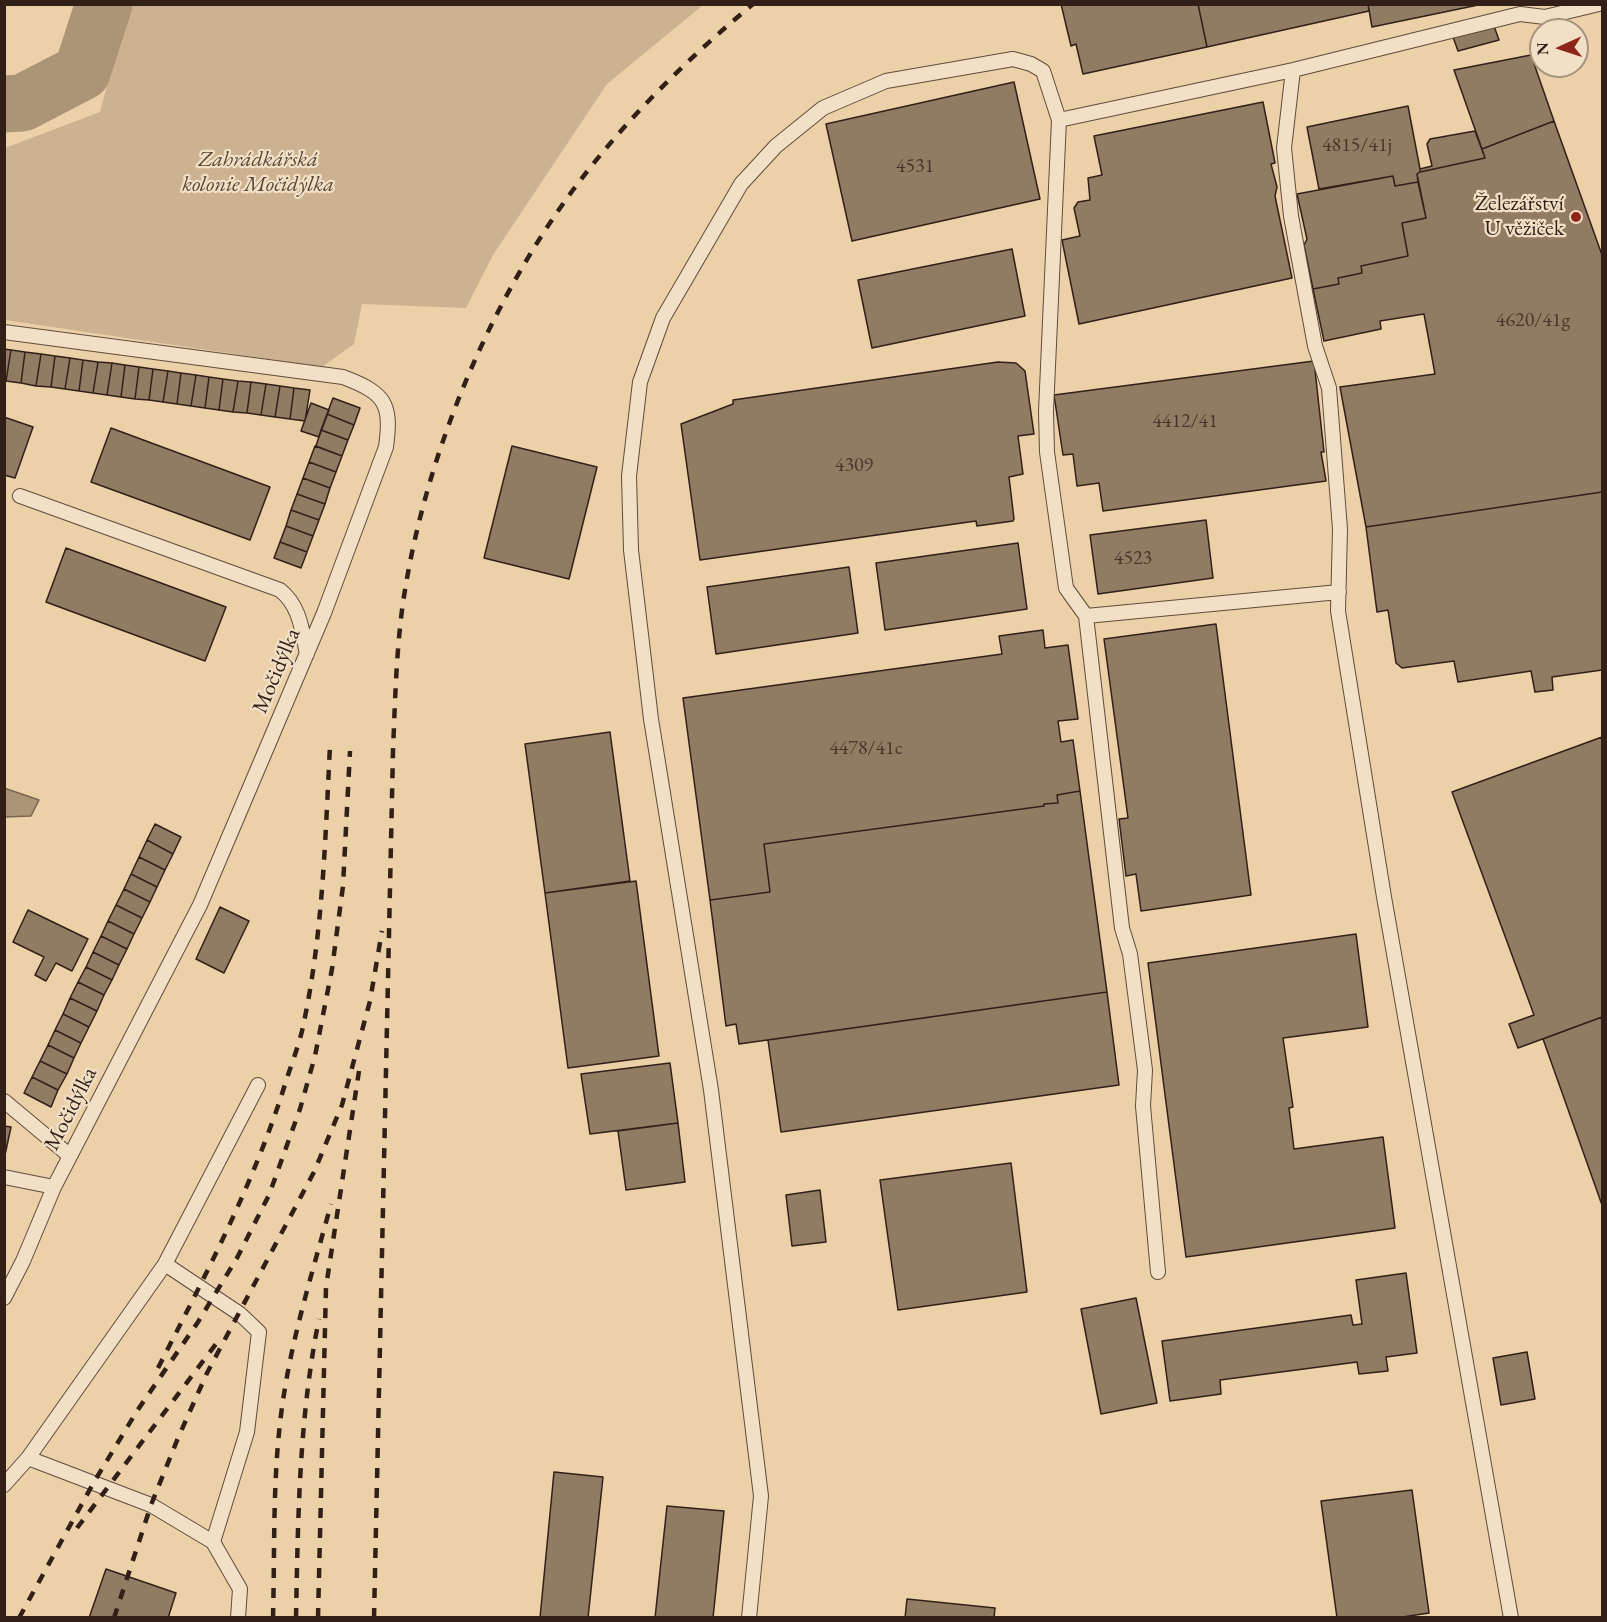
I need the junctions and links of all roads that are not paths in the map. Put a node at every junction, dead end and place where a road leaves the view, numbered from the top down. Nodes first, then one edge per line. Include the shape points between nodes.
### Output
1 (1599, 4) edge
2 (1293, 70) junction
3 (1059, 120) junction
4 (4, 332) edge
5 (20, 496) dead end
6 (1339, 592) junction
7 (1086, 616) junction
8 (307, 654) junction
9 (258, 1085) dead end
10 (4, 1101) edge
11 (70, 1156) junction
12 (4, 1177) edge
13 (54, 1187) junction
14 (165, 1264) junction
15 (1158, 1272) dead end
16 (4, 1298) edge
17 (28, 1458) junction
18 (4, 1485) edge
19 (213, 1542) junction
20 (238, 1617) edge
21 (749, 1617) edge
22 (1511, 1617) edge

1 - 2 lane via 1545,17 1520,14
2 - 3 lane
2 - 6 lane via 1284,148 1291,216 1315,346 1329,388 1340,529
3 - 7 lane via 1047,452 1066,588
3 - 21 lane via 1043,71 1014,59 886,81 823,108 776,146 741,184 663,318 640,382 629,476 631,550 651,719 711,1090 761,1496
4 - 8 lane, Močidýlka via 343,377 378,396 387,408 386,447
5 - 8 lane via 280,590 293,602
6 - 7 lane
6 - 22 lane via 1338,611 1384,897
7 - 15 lane via 1122,928 1130,954 1145,1070 1143,1106
8 - 11 lane, Močidýlka via 200,905
9 - 14 lane
10 - 11 lane
11 - 13 lane, Močidýlka
12 - 13 lane
13 - 16 lane, Močidýlka
14 - 17 lane
14 - 19 lane via 240,1314 259,1332 247,1432
17 - 18 lane
17 - 19 lane via 151,1505
19 - 20 lane via 240,1589

